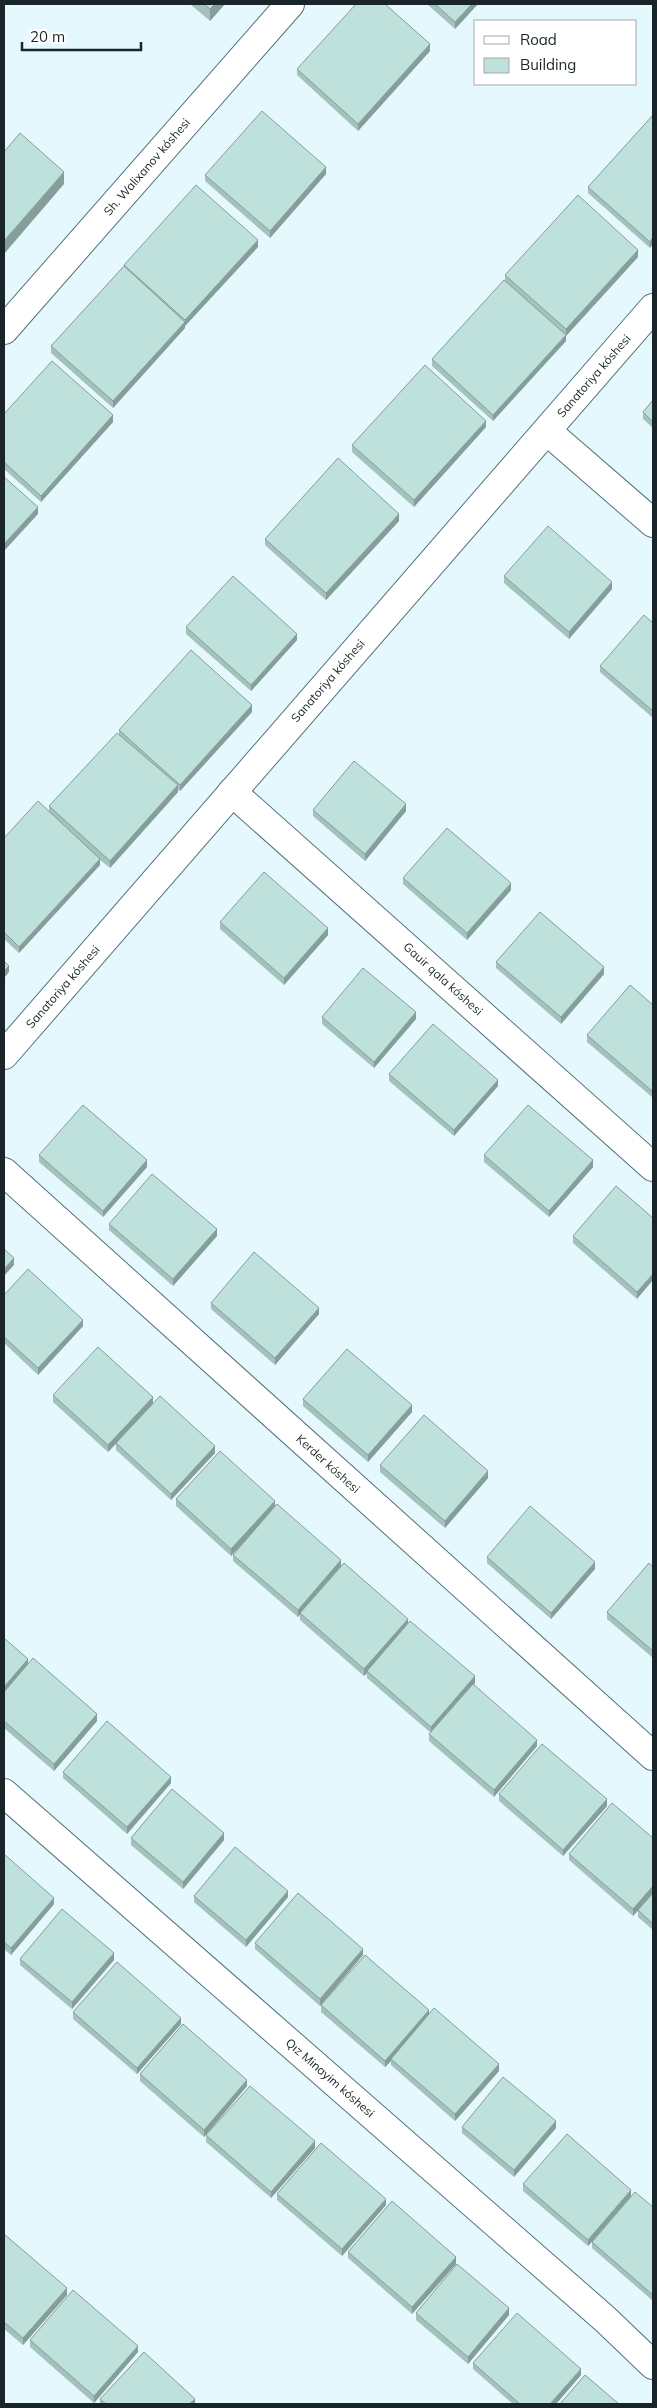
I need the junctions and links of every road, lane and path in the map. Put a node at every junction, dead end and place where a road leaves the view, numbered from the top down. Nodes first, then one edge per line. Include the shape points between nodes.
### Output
1 (290, 4) edge
2 (653, 308) edge
3 (4, 330) edge
4 (547, 431) junction
5 (653, 524) edge
6 (232, 792) junction
7 (4, 1055) edge
8 (653, 1167) edge
9 (4, 1172) edge
10 (653, 1756) edge
11 (4, 1793) edge
12 (653, 2365) edge

1 - 3 street, Sh. Walixanov kóshesi
2 - 4 street, Sanatoriya kóshesi
4 - 5 street
4 - 6 street, Sanatoriya kóshesi
6 - 7 street, Sanatoriya kóshesi
6 - 8 street, Gauir qala kóshesi
9 - 10 street, Kerder kóshesi
11 - 12 street, Qız Minayim kóshesi via 605,2318

